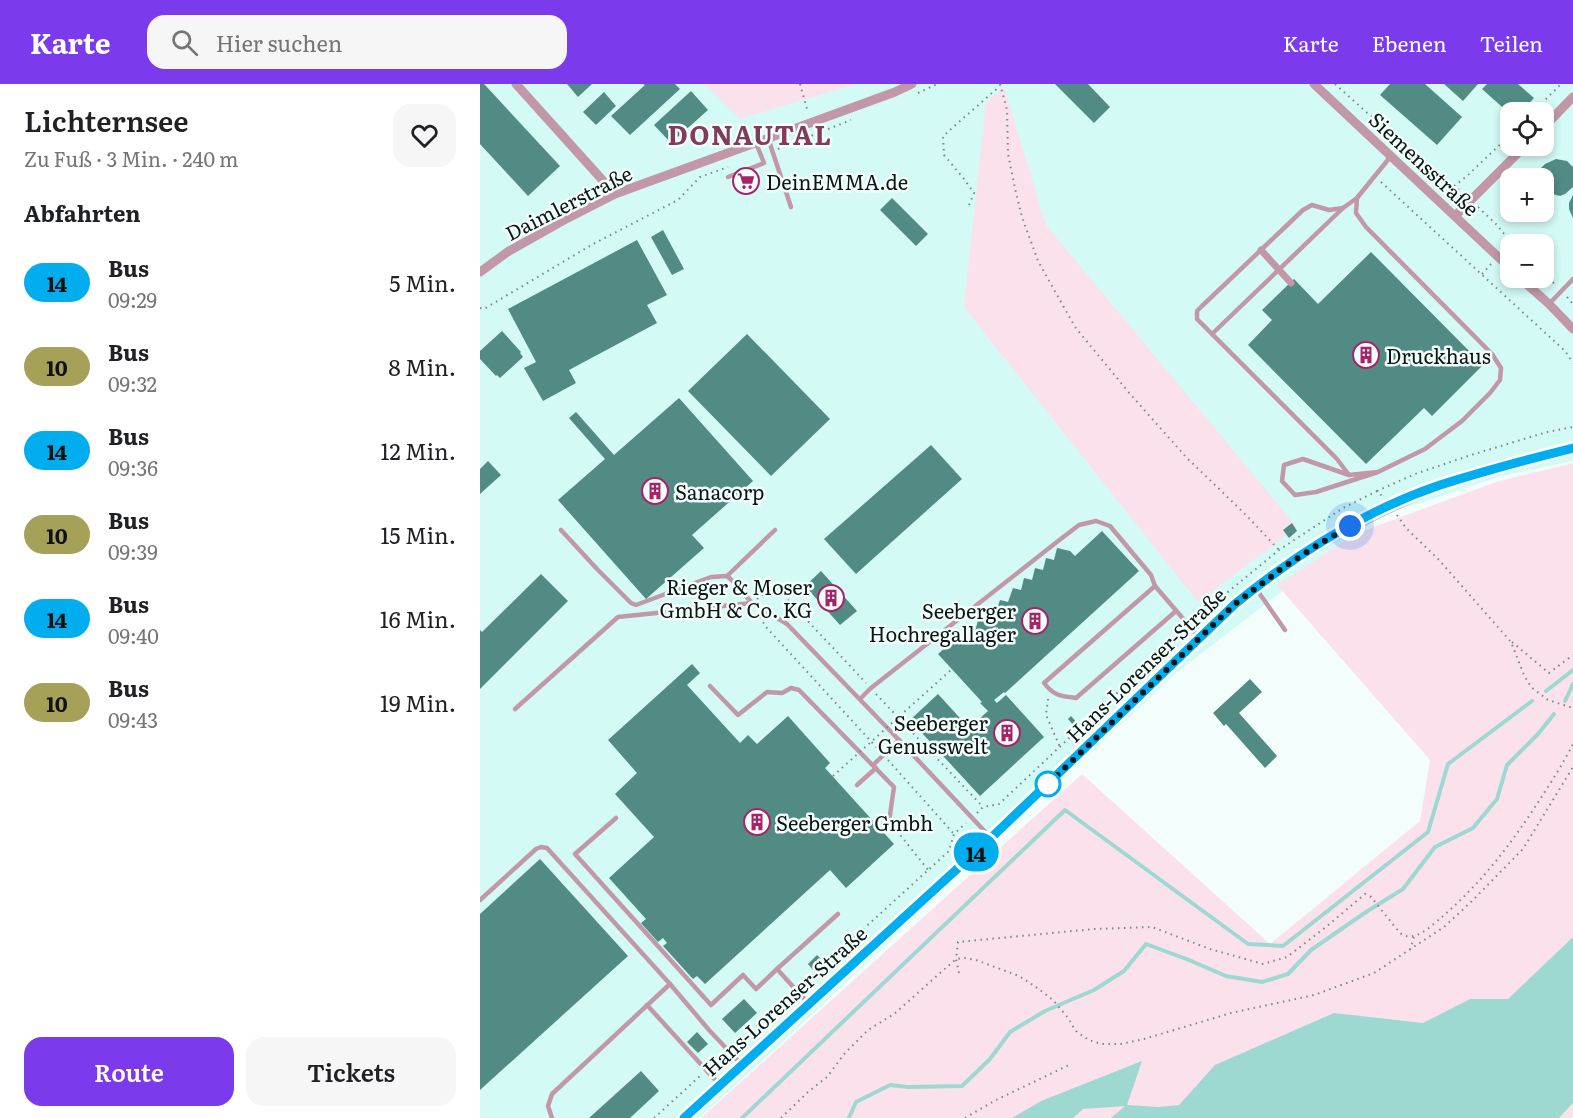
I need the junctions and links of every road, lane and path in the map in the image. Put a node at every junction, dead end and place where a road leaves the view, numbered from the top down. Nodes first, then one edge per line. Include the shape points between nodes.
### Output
1 (516, 84) edge
2 (800, 84) edge
3 (912, 84) edge
4 (937, 84) edge
5 (1314, 84) edge
6 (1335, 84) edge
7 (1561, 84) edge
8 (1000, 85) edge
9 (909, 96) dead end
10 (1573, 97) edge
11 (1543, 102) edge
12 (807, 109) dead end
13 (1554, 117) edge
14 (854, 119) dead end
15 (768, 138) junction
16 (756, 143) junction
17 (1500, 145) edge
18 (773, 151) junction
19 (1391, 156) junction
20 (1515, 156) edge
21 (731, 166) dead end
22 (1375, 176) junction
23 (728, 177) dead end
24 (1454, 186) junction
25 (615, 194) junction
26 (1357, 198) junction
27 (1471, 201) junction
28 (969, 205) dead end
29 (791, 207) dead end
30 (1343, 208) junction
31 (1455, 216) junction
32 (1504, 234) edge
33 (1261, 250) junction
34 (1500, 259) edge
35 (1280, 269) junction
36 (480, 272) edge
37 (1573, 279) edge
38 (1291, 283) dead end
39 (1531, 288) edge
40 (1549, 304) junction
41 (480, 308) edge
42 (1573, 329) edge
43 (1212, 334) junction
44 (1573, 363) edge
45 (1573, 427) edge
46 (1573, 448) edge
47 (1378, 472) junction
48 (1349, 475) junction
49 (1377, 491) junction
50 (1391, 506) junction
51 (561, 530) dead end
52 (775, 530) dead end
53 (1279, 550) junction
54 (727, 576) junction
55 (1155, 586) junction
56 (1255, 588) junction
57 (752, 603) junction
58 (1176, 611) junction
59 (1188, 626) junction
60 (1285, 630) dead end
61 (1199, 638) junction
62 (1511, 642) junction
63 (1573, 655) edge
64 (952, 669) dead end
65 (710, 686) dead end
66 (1050, 691) junction
67 (860, 699) junction
68 (1573, 708) edge
69 (515, 709) dead end
70 (899, 740) junction
71 (1573, 744) edge
72 (1060, 747) junction
73 (874, 766) junction
74 (1573, 768) edge
75 (833, 776) dead end
76 (857, 785) dead end
77 (972, 817) junction
78 (616, 818) dead end
79 (889, 822) joint
80 (991, 838) junction
81 (929, 871) junction
82 (480, 900) edge
83 (838, 914) dead end
84 (1414, 937) junction
85 (1410, 950) junction
86 (956, 959) junction
87 (777, 969) junction
88 (959, 973) dead end
89 (670, 984) junction
90 (796, 990) junction
91 (809, 1004) junction
92 (647, 1005) junction
93 (728, 1051) junction
94 (742, 1065) junction
95 (1069, 1065) dead end
96 (706, 1070) junction
97 (720, 1085) junction
98 (552, 1118) edge
99 (654, 1118) edge
100 (684, 1118) edge
101 (781, 1118) edge
102 (965, 1118) edge

1 - 25 street
2 - 12 path
3 - 15 street, Daimlerstraße
4 - 9 path
5 - 19 street, Siemensstraße
6 - 24 path via 1434,173
7 - 11 path
8 - 28 path via 943,136 944,155 974,193
8 - 53 path via 1008,154 1022,217 1038,261 1075,327 1186,457
10 - 13 street
14 - 18 path
15 - 16 street, Daimlerstraße
15 - 18 lane
16 - 23 lane via 764,163
16 - 25 street, Daimlerstraße
17 - 24 path
18 - 29 lane
19 - 22 lane
19 - 31 street, Siemensstraße
20 - 27 street
21 - 41 path via 700,177 678,200
22 - 26 lane
22 - 44 path via 1565,351
24 - 27 path
25 - 36 street, Daimlerstraße via 509,251
26 - 30 lane
26 - 47 lane via 1356,213 1366,226 1492,354 1501,368 1500,380 1462,421 1425,449
27 - 31 street
27 - 32 path
30 - 33 lane via 1329,210 1312,205
30 - 35 lane
31 - 34 street, Siemensstraße
33 - 35 street
33 - 43 lane via 1197,312 1197,319
35 - 38 street
35 - 43 lane
37 - 40 lane
39 - 40 street
40 - 42 street
43 - 48 lane
45 - 49 path via 1460,459
46 - 50 street, Hans-Lorenser-Straße via 1439,486
47 - 48 lane
47 - 48 lane via 1296,495 1282,482 1284,465 1303,459
49 - 50 path
49 - 53 path
50 - 56 street, Hans-Lorenser-Straße via 1316,546
50 - 62 path via 1406,528
51 - 54 lane via 636,605 711,577
52 - 54 lane
53 - 59 path
54 - 57 lane
55 - 58 lane
55 - 66 lane via 1044,683
55 - 67 lane via 1151,574 1110,526 1096,521 1079,525
56 - 60 lane
56 - 61 street, Hans-Lorenser-Straße
57 - 67 lane via 787,624
57 - 69 lane via 618,618
58 - 59 lane
58 - 66 lane via 1076,698
59 - 61 lane
59 - 72 path
61 - 80 street, Hans-Lorenser-Straße
62 - 63 path via 1549,673
62 - 68 path via 1531,687 1548,700
64 - 75 path, bridge
65 - 73 lane via 738,715 767,692 799,690
66 - 72 path via 1046,715
67 - 70 lane
70 - 73 lane
70 - 77 lane
71 - 84 path via 1513,840 1486,874 1450,910
72 - 77 path via 999,804 983,807
73 - 76 lane
73 - 79 lane via 894,787
74 - 85 path via 1523,849 1444,927
77 - 80 lane
77 - 81 path via 954,834 950,851
78 - 87 lane via 575,854 711,1005 743,975 756,989
79 - 81 path
80 - 91 street, Hans-Lorenser-Straße
81 - 90 path
82 - 89 lane via 536,849 547,848
83 - 87 lane
84 - 85 path
84 - 86 path via 1400,933 1365,894 1287,957 1263,964 1152,927 958,942
85 - 86 path via 1374,973 1314,995 1121,1044 1101,1044 1077,1032 1053,1000 1019,976 976,960
86 - 88 path
86 - 101 path via 894,1014 868,1030 827,1077
87 - 90 lane
89 - 92 lane
89 - 93 lane
90 - 91 lane
90 - 93 path
91 - 94 street, Hans-Lorenser-Straße
92 - 96 lane
92 - 98 lane via 552,1094 548,1106
93 - 94 lane
93 - 96 path
94 - 97 street, Hans-Lorenser-Straße
95 - 102 path
96 - 97 lane
96 - 99 path
97 - 100 street, Hans-Lorenser-Straße

